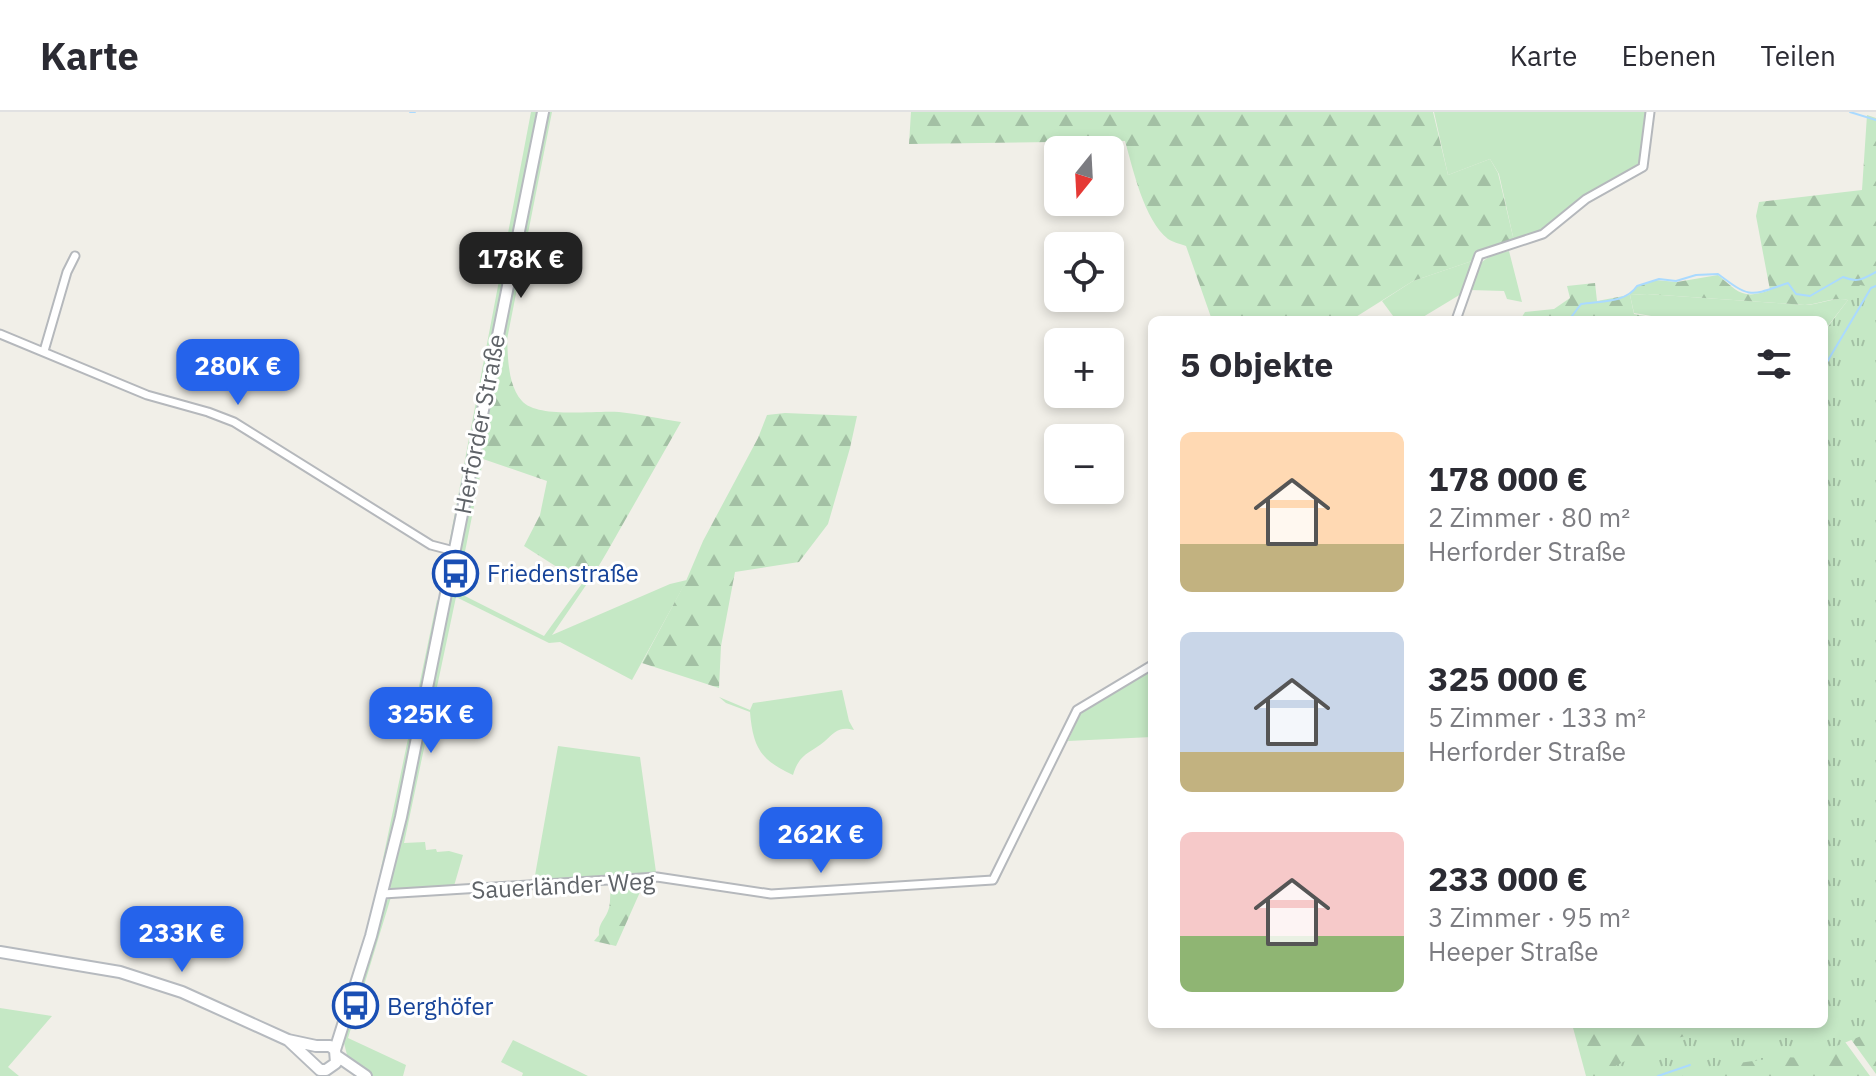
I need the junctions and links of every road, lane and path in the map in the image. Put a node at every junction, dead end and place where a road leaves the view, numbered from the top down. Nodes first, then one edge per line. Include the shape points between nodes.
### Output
1 (543, 112) edge
2 (1650, 112) edge
3 (75, 256) dead end
4 (1457, 316) edge
5 (0, 334) edge
6 (44, 351) junction
7 (454, 551) junction
8 (1148, 667) edge
9 (383, 894) junction
10 (0, 952) edge
11 (288, 1040) junction
12 (328, 1049) junction
13 (313, 1067) edge
14 (327, 1071) edge
15 (359, 1076) edge
16 (366, 1076) edge

1 - 7 street, Herforder Straße
2 - 4 street via 1643,167 1586,199 1543,234 1479,255
3 - 6 street
5 - 6 street
6 - 7 street via 147,395 234,422 431,545
7 - 9 street, Herforder Straße
8 - 9 street, Sauerländer Weg via 1077,710 993,880 771,894 657,877
9 - 12 street, Herforder Straße via 345,1015
10 - 11 street via 120,972 209,1003
11 - 12 street
11 - 13 street
12 - 13 street
12 - 14 street
12 - 16 street
13 - 14 street
14 - 15 street

